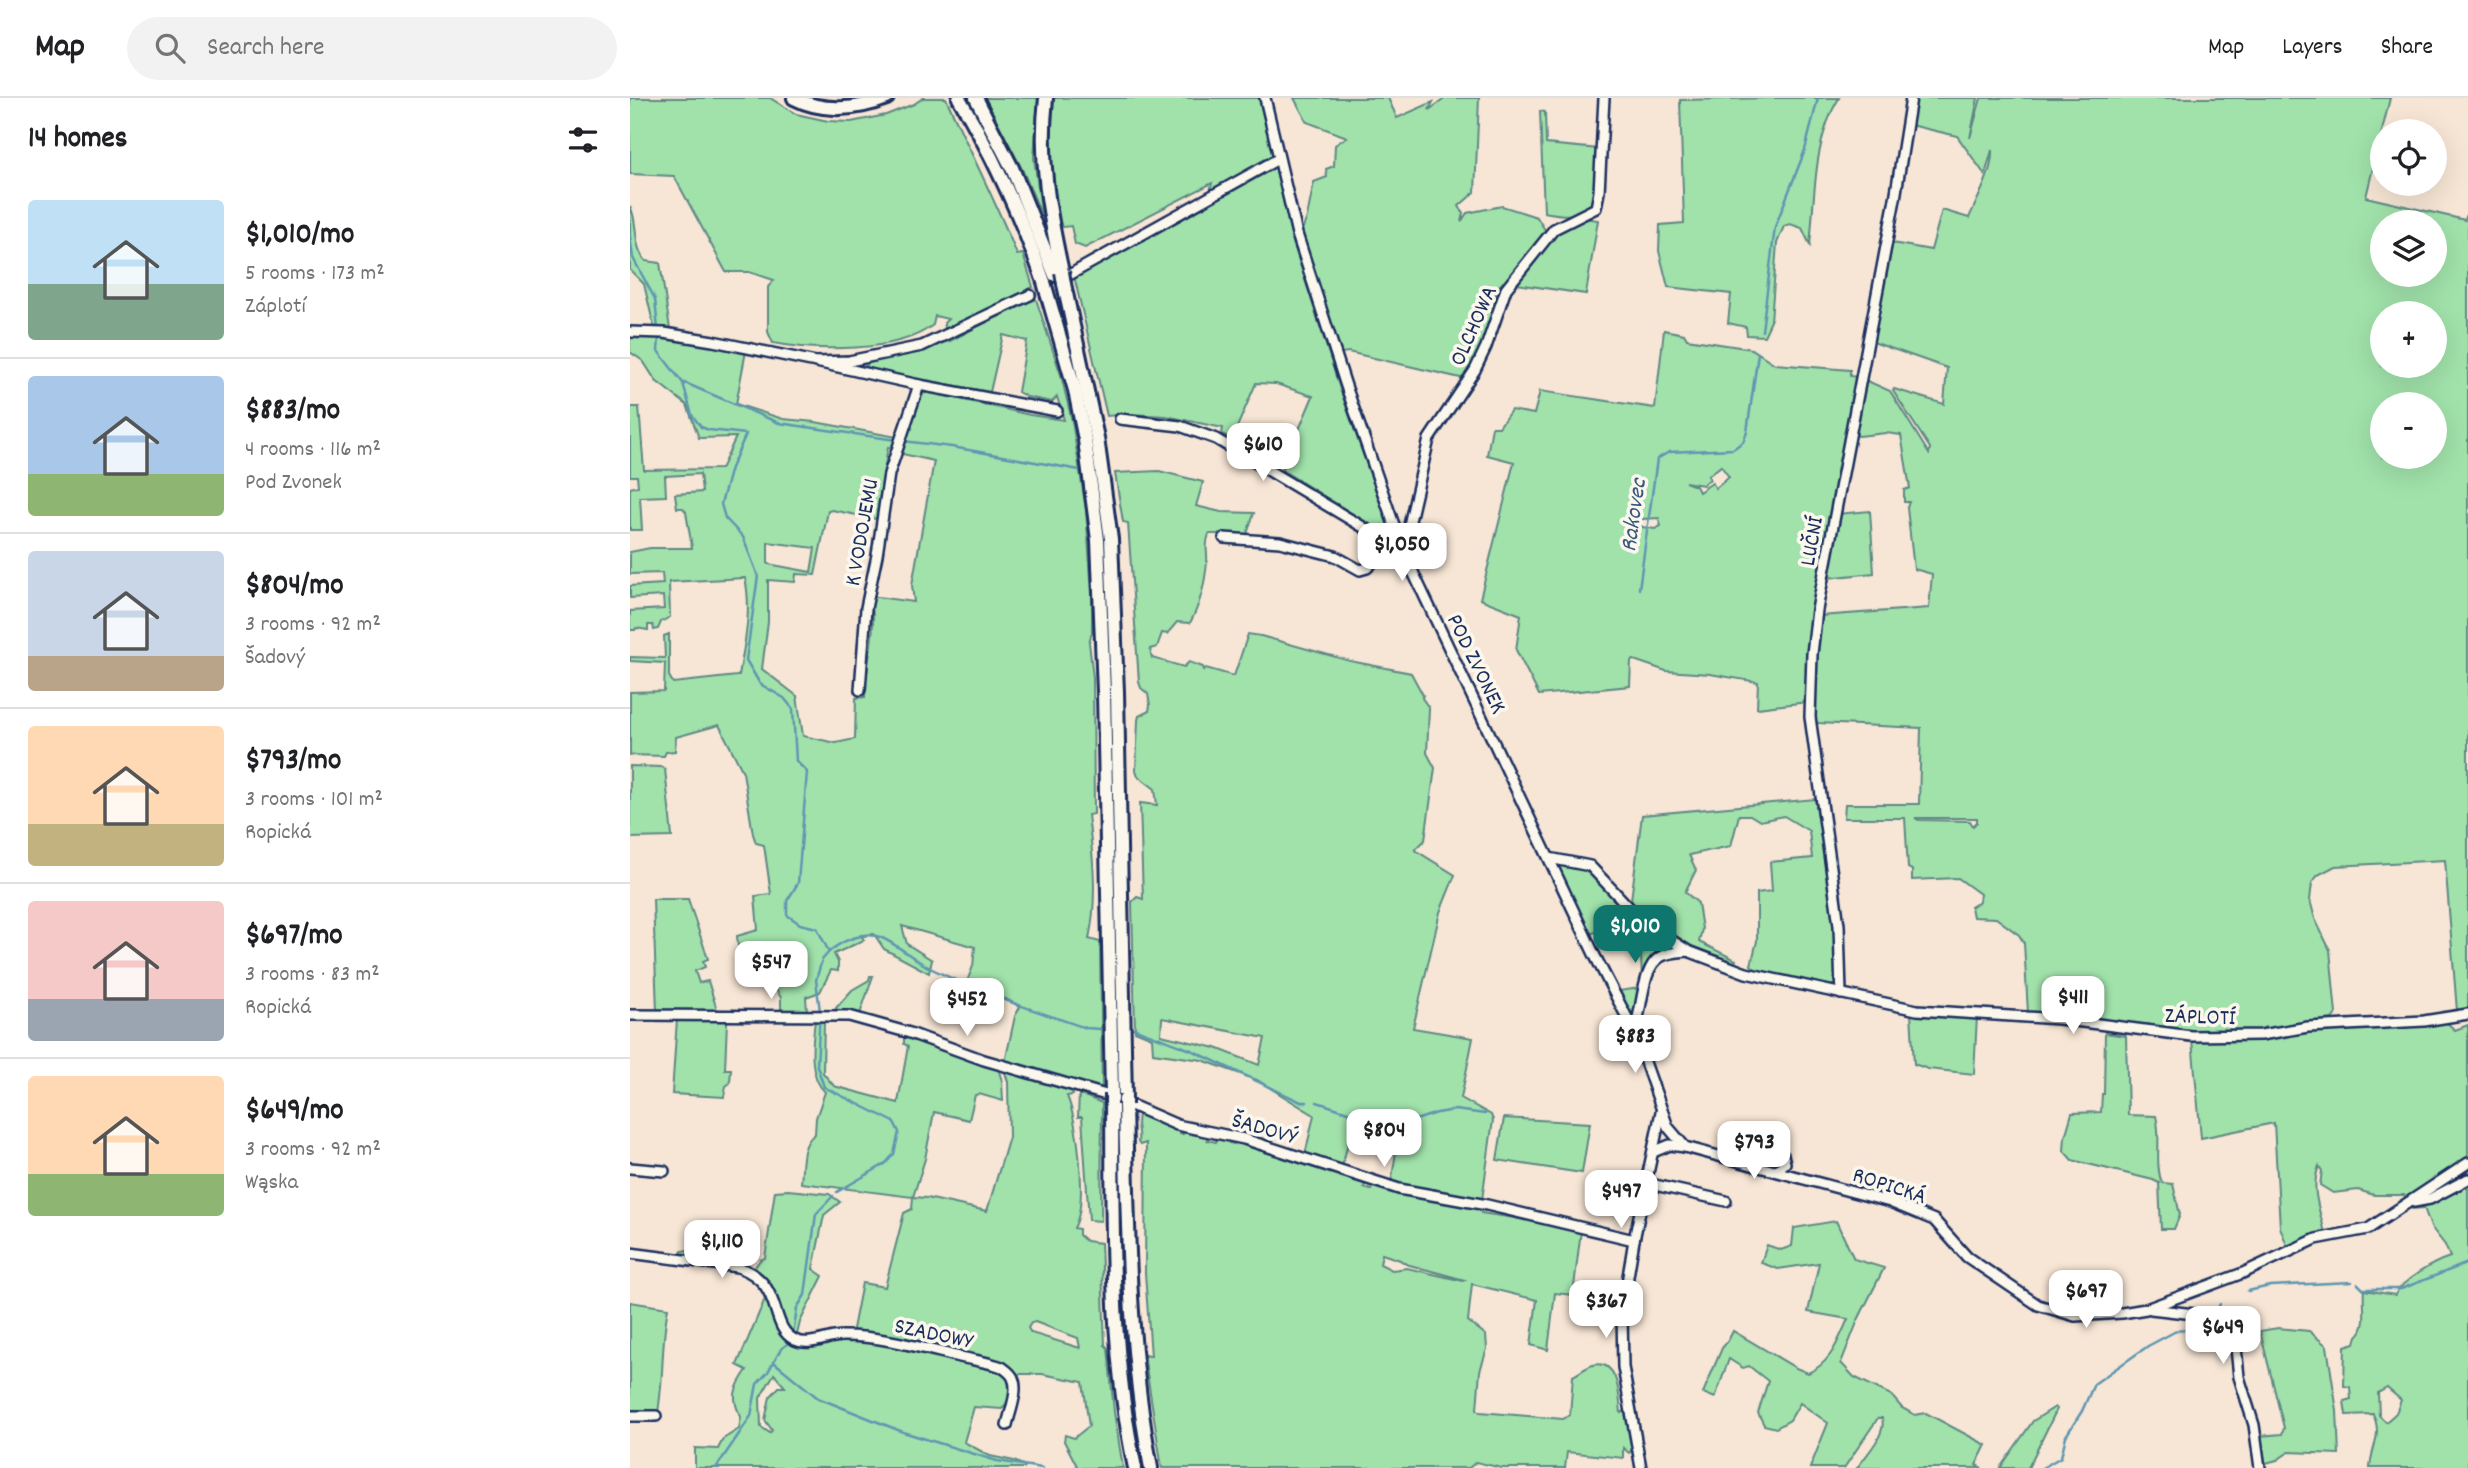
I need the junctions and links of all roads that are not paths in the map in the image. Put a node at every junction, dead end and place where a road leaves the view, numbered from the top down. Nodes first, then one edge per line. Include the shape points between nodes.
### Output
1 (794, 98) edge
2 (887, 98) edge
3 (959, 98) edge
4 (976, 98) edge
5 (1046, 98) edge
6 (1265, 98) edge
7 (1604, 98) edge
8 (1911, 98) edge
9 (1278, 159) junction
10 (1057, 281) junction
11 (1030, 295) tunnel mouth
12 (630, 332) edge
13 (816, 362) junction
14 (919, 385) junction
15 (1057, 411) dead end
16 (1120, 419) dead end
17 (1224, 538) dead end
18 (1392, 544) junction
19 (1403, 551) junction
20 (860, 690) dead end
21 (1549, 858) junction
22 (1688, 951) junction
23 (1841, 994) junction
24 (2468, 1014) edge
25 (630, 1015) edge
26 (1634, 1031) junction
27 (1118, 1100) junction
28 (1661, 1108) junction
29 (1685, 1147) junction
30 (1653, 1152) junction
31 (1738, 1162) junction
32 (2468, 1163) edge
33 (630, 1168) edge
34 (664, 1171) dead end
35 (1776, 1171) junction
36 (2468, 1179) edge
37 (1646, 1183) junction
38 (1726, 1201) dead end
39 (2409, 1203) junction
40 (1634, 1240) junction
41 (630, 1253) edge
42 (2146, 1309) junction
43 (630, 1416) edge
44 (656, 1416) dead end
45 (1007, 1425) dead end
46 (1135, 1468) edge
47 (1151, 1468) edge
48 (1641, 1468) edge
49 (2260, 1468) edge

1 - 2 highway via 816,106 849,108
3 - 10 highway
4 - 10 highway via 1017,178
5 - 10 highway via 1045,187
6 - 9 street, POD ZVONEK
7 - 19 street, OLCHOWA via 1595,208 1554,229 1506,289 1475,370 1429,439
8 - 23 street, LUČNÍ via 1812,654 1810,717 1839,925
9 - 10 street
9 - 19 street, POD ZVONEK via 1313,285
10 - 27 highway via 1098,540
10 - 27 highway via 1075,337 1097,438 1112,564 1117,692
11 - 13 street via 922,346
12 - 13 street via 713,341
13 - 14 street
14 - 15 street
14 - 20 street, K VODOJEMU via 888,474 866,608
16 - 18 street via 1180,426 1216,439
17 - 18 street via 1280,542 1335,556 1360,570
18 - 19 street
19 - 21 street, POD ZVONEK
21 - 22 street, ZÁPLOTÍ via 1590,866 1643,922
21 - 26 street, POD ZVONEK
22 - 23 street, ZÁPLOTÍ via 1746,973
22 - 26 street via 1668,953 1652,964
23 - 24 street, ZÁPLOTÍ via 1917,1010 2059,1019 2191,1037 2261,1035
25 - 27 street via 857,1017
26 - 28 street, POD ZVONEK
27 - 40 street, ŠADOVÝ via 1177,1125 1244,1139 1399,1189
27 - 46 highway via 1116,1331
27 - 47 highway via 1132,1323
28 - 29 street, POD ZVONEK via 1668,1127
28 - 30 street, POD ZVONEK
29 - 30 street via 1670,1145
29 - 31 street, ROPICKÁ
30 - 37 street, POD ZVONEK
31 - 35 street, ROPICKÁ
31 - 35 street via 1756,1155 1783,1155 1785,1163
32 - 39 street
33 - 34 street
35 - 42 street, ROPICKÁ via 1889,1202 1934,1220 1967,1257 2038,1305 2075,1316
36 - 39 street via 2430,1199
37 - 38 street
37 - 40 street, POD ZVONEK
39 - 42 street, ROPICKÁ via 2368,1229 2316,1239 2243,1273
40 - 48 street, POD ZVONEK via 1620,1340
41 - 45 street, SZADOWY via 752,1272 765,1284 783,1328 803,1342 858,1336 1000,1366 1012,1374 1015,1384
42 - 49 street via 2220,1317 2234,1328 2239,1377 2254,1425
43 - 44 street

